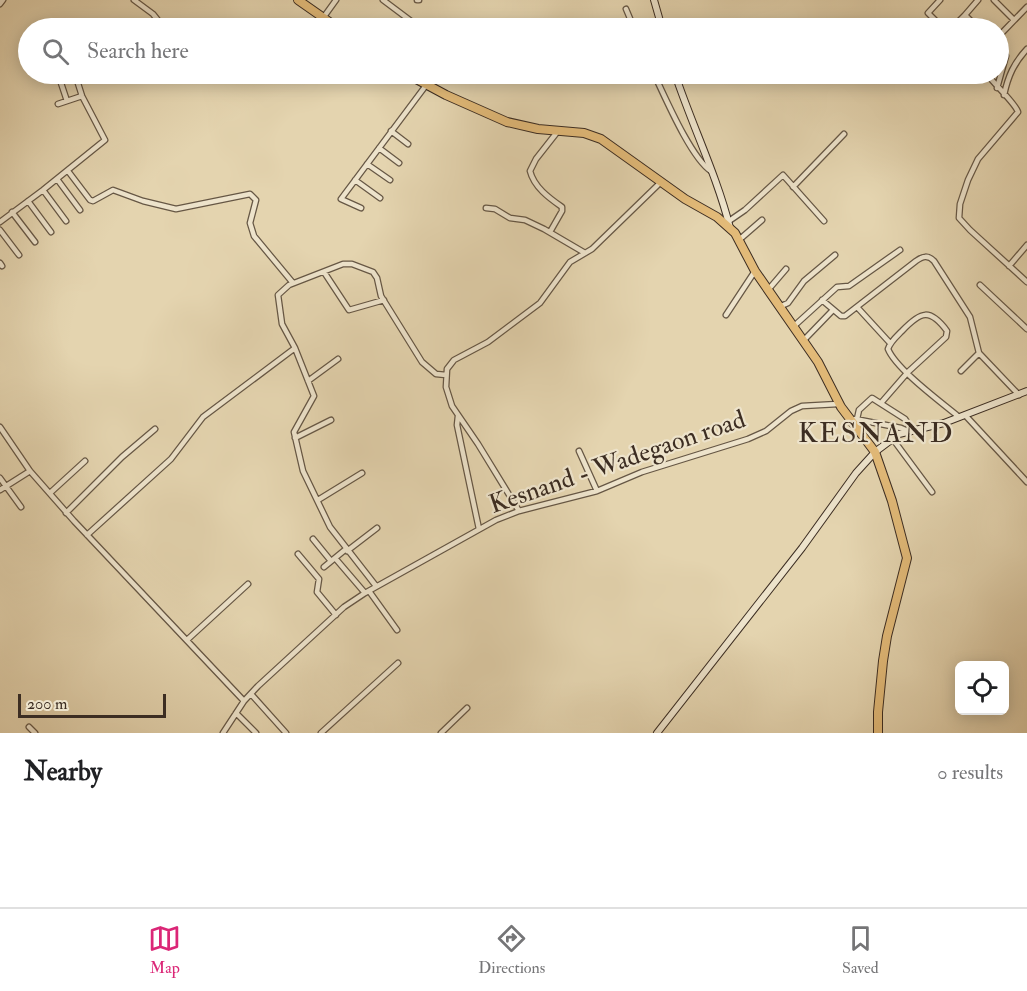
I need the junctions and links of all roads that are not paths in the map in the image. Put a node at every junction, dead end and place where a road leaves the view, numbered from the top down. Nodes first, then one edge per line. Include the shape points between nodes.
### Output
1 (3, 0) edge
2 (134, 0) edge
3 (298, 0) edge
4 (336, 0) edge
5 (383, 0) edge
6 (654, 0) edge
7 (940, 0) edge
8 (978, 0) edge
9 (994, 0) edge
10 (0, 4) edge
11 (1027, 7) edge
12 (626, 9) dead end
13 (965, 15) junction
14 (156, 18) edge
15 (323, 18) joint
16 (407, 18) edge
17 (630, 18) edge
18 (659, 18) edge
19 (933, 18) edge
20 (962, 18) edge
21 (968, 18) edge
22 (1014, 20) junction
23 (1009, 26) edge
24 (1027, 49) edge
25 (1009, 74) edge
26 (61, 84) edge
27 (78, 84) edge
28 (427, 84) joint
29 (659, 84) edge
30 (678, 84) edge
31 (994, 84) edge
32 (998, 84) edge
33 (1007, 84) edge
34 (997, 88) junction
35 (1004, 95) junction
36 (82, 96) junction
37 (67, 101) junction
38 (58, 104) dead end
39 (391, 131) junction
40 (558, 131) junction
41 (844, 134) dead end
42 (408, 144) dead end
43 (379, 148) junction
44 (399, 163) dead end
45 (367, 164) junction
46 (68, 171) junction
47 (711, 171) junction
48 (57, 179) junction
49 (355, 180) junction
50 (390, 180) dead end
51 (661, 182) junction
52 (793, 187) junction
53 (43, 190) junction
54 (380, 198) dead end
55 (28, 201) junction
56 (361, 208) dead end
57 (486, 208) dead end
58 (80, 210) dead end
59 (12, 212) junction
60 (762, 220) dead end
61 (66, 221) dead end
62 (824, 221) dead end
63 (0, 222) edge
64 (730, 224) junction
65 (0, 230) edge
66 (51, 232) dead end
67 (550, 232) junction
68 (739, 240) junction
69 (35, 242) dead end
70 (1027, 245) edge
71 (900, 250) dead end
72 (585, 253) junction
73 (19, 255) dead end
74 (836, 255) dead end
75 (1009, 266) junction
76 (786, 269) dead end
77 (755, 271) junction
78 (324, 272) junction
79 (1027, 282) edge
80 (293, 283) junction
81 (980, 285) dead end
82 (768, 290) junction
83 (384, 300) junction
84 (822, 300) junction
85 (779, 307) junction
86 (857, 307) junction
87 (833, 310) junction
88 (726, 315) dead end
89 (793, 327) junction
90 (1027, 329) edge
91 (803, 341) junction
92 (890, 343) junction
93 (295, 348) junction
94 (979, 353) junction
95 (338, 359) dead end
96 (961, 371) dead end
97 (908, 372) junction
98 (446, 375) junction
99 (308, 381) junction
100 (1027, 391) edge
101 (1018, 394) junction
102 (881, 403) junction
103 (838, 404) junction
104 (458, 416) junction
105 (962, 416) junction
106 (853, 419) junction
107 (331, 420) dead end
108 (0, 427) edge
109 (155, 429) dead end
110 (911, 431) junction
111 (295, 438) junction
112 (892, 438) junction
113 (579, 451) dead end
114 (875, 452) junction
115 (85, 461) dead end
116 (30, 471) junction
117 (362, 473) dead end
118 (0, 478) edge
119 (1027, 482) edge
120 (6, 486) junction
121 (0, 490) edge
122 (597, 491) junction
123 (932, 492) dead end
124 (50, 493) junction
125 (318, 500) junction
126 (21, 507) dead end
127 (519, 511) junction
128 (66, 513) junction
129 (377, 528) dead end
130 (479, 529) junction
131 (87, 535) junction
132 (313, 539) dead end
133 (346, 550) junction
134 (298, 554) dead end
135 (333, 559) junction
136 (324, 567) dead end
137 (248, 584) dead end
138 (376, 586) junction
139 (367, 592) junction
140 (336, 615) junction
141 (397, 630) dead end
142 (187, 640) junction
143 (399, 663) dead end
144 (251, 694) junction
145 (244, 701) junction
146 (467, 708) dead end
147 (237, 713) junction
148 (29, 727) dead end
149 (225, 732) edge
150 (35, 733) edge
151 (256, 733) edge
152 (286, 733) edge
153 (321, 733) edge
154 (441, 733) edge
155 (657, 733) edge
156 (878, 733) edge

1 - 10 street
2 - 14 street
3 - 15 highway
4 - 15 street
5 - 16 street
6 - 18 main road
7 - 19 street via 928,13
8 - 13 street
9 - 22 street
11 - 22 street
12 - 17 street
13 - 20 street
13 - 21 street
22 - 23 street
24 - 25 street
26 - 37 street
27 - 36 street
28 - 39 street
28 - 40 highway via 507,122
29 - 47 street via 676,121
30 - 47 main road
31 - 34 street
32 - 34 street
33 - 35 street
34 - 35 street
35 - 75 street via 1018,112 978,159 958,210 959,218
36 - 37 street
36 - 46 street via 105,140
37 - 38 street
39 - 42 street
39 - 43 street
40 - 51 highway via 601,139
40 - 67 street via 530,171 543,192 562,207
41 - 52 street
43 - 44 street
43 - 45 street
45 - 49 street
45 - 50 street
46 - 48 street
46 - 80 street via 93,201 115,190 176,209 250,194 256,200 250,223 254,236
47 - 64 main road
48 - 53 street
48 - 58 street
49 - 54 street
49 - 56 street via 341,199
51 - 64 highway
51 - 72 street
52 - 62 street
52 - 64 street via 783,176
53 - 55 street
53 - 61 street
55 - 59 street
55 - 66 street
57 - 67 street
59 - 63 street
59 - 69 street
60 - 68 street
64 - 68 highway
65 - 73 street
67 - 72 street
68 - 77 highway
70 - 75 street
71 - 84 street
72 - 98 street via 570,262 540,303 488,342 454,360
74 - 85 street via 804,281 788,303
75 - 79 street
76 - 82 street
77 - 82 highway
77 - 88 street
78 - 80 street
78 - 83 street via 349,310
78 - 83 street via 347,263 370,270
80 - 93 street via 278,298 282,324
81 - 90 street
82 - 85 highway
83 - 98 street via 425,365 436,374
84 - 87 street
84 - 89 street
85 - 89 highway
86 - 87 street via 845,316
86 - 92 street
86 - 94 street via 916,261 928,257 966,309
87 - 91 street
89 - 91 highway
91 - 103 highway via 822,369
92 - 97 street via 890,355
92 - 97 street via 912,321 925,315 935,317 947,331 944,340
93 - 99 street
93 - 131 street via 203,417 171,459
94 - 96 street
94 - 101 street
95 - 99 street
97 - 102 street
97 - 105 street
98 - 104 street via 449,398
99 - 111 street via 314,398 295,430
100 - 101 main road
101 - 105 main road
102 - 106 street via 871,398
102 - 110 street via 905,419
103 - 106 highway
103 - 122 street, Kesnand - Wadegaon road via 802,406 759,436 642,472
104 - 127 street
104 - 130 street
105 - 110 main road
105 - 119 street
106 - 110 street
106 - 114 highway
107 - 111 street
108 - 116 street
109 - 128 street
110 - 112 main road
111 - 125 street via 303,471
112 - 114 main road
112 - 123 street
113 - 122 street
114 - 155 main road
114 - 156 highway via 907,558 883,661
115 - 124 street
116 - 120 street
116 - 124 street
117 - 125 street
118 - 120 street
120 - 121 street
120 - 126 street
122 - 127 street, Kesnand - Wadegaon road
124 - 128 street
125 - 133 street
127 - 130 street, Kesnand - Wadegaon road
128 - 131 street
129 - 133 street
130 - 138 street, Kesnand - Wadegaon road
131 - 142 street
132 - 135 street
133 - 135 street
133 - 138 street
134 - 140 street via 319,579 316,592
135 - 136 street
135 - 139 street
137 - 142 street
138 - 139 street, Kesnand - Wadegaon road
139 - 140 street, Kesnand - Wadegaon road
139 - 141 street
140 - 144 street, Kesnand - Wadegaon road
142 - 145 street
143 - 153 street
144 - 145 street, Kesnand - Wadegaon road
144 - 152 street
145 - 147 street, Kesnand - Wadegaon road
146 - 154 street
147 - 149 street, Kesnand - Wadegaon road
147 - 151 street
148 - 150 street

